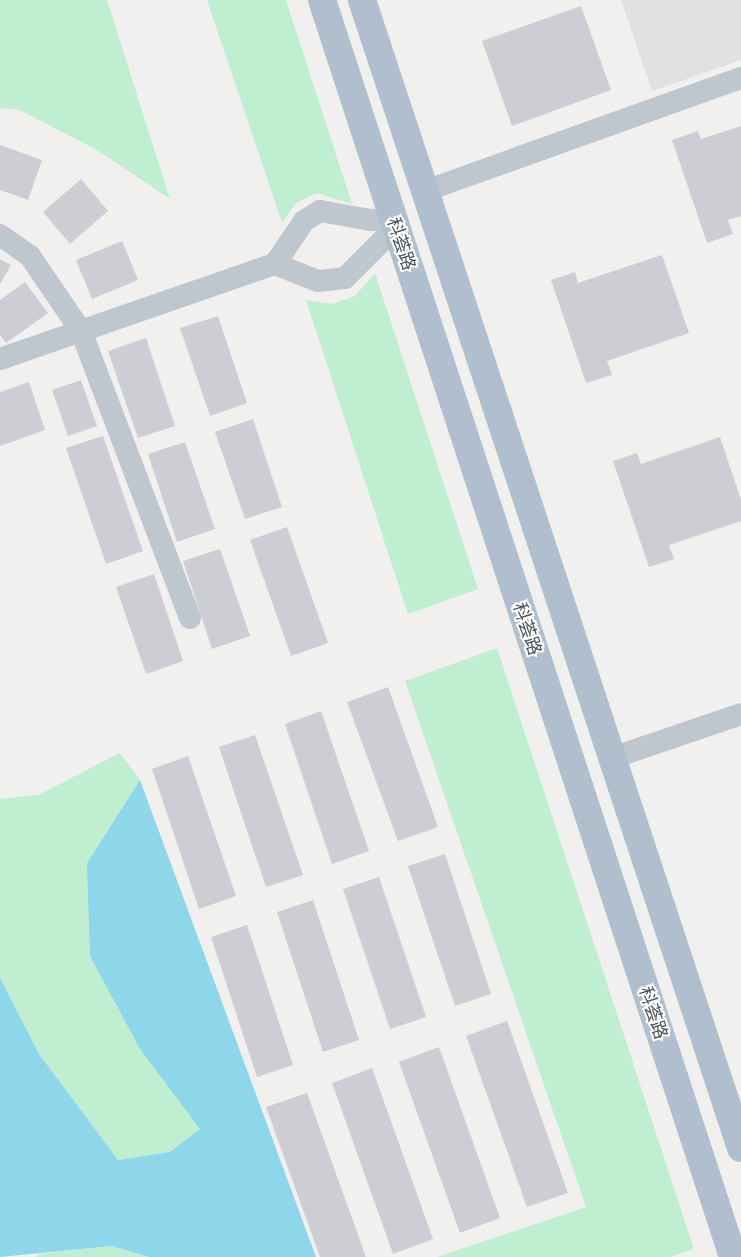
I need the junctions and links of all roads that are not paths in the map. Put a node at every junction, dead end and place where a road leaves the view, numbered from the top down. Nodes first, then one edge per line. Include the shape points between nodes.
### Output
1 (322, 0) edge
2 (362, 0) edge
3 (741, 78) edge
4 (425, 192) junction
5 (395, 223) junction
6 (0, 235) edge
7 (275, 264) junction
8 (81, 331) junction
9 (0, 359) edge
10 (190, 618) dead end
11 (741, 714) edge
12 (612, 758) junction
13 (741, 1148) edge
14 (733, 1257) edge

1 - 5 main road, 科荟路
2 - 4 main road
3 - 4 street
4 - 12 main road
5 - 7 street via 320,210 304,221 284,244
5 - 7 street via 346,278 318,281
5 - 14 main road, 科荟路
6 - 8 street via 30,256
7 - 8 street
8 - 9 street
8 - 10 street
11 - 12 street
12 - 13 main road

